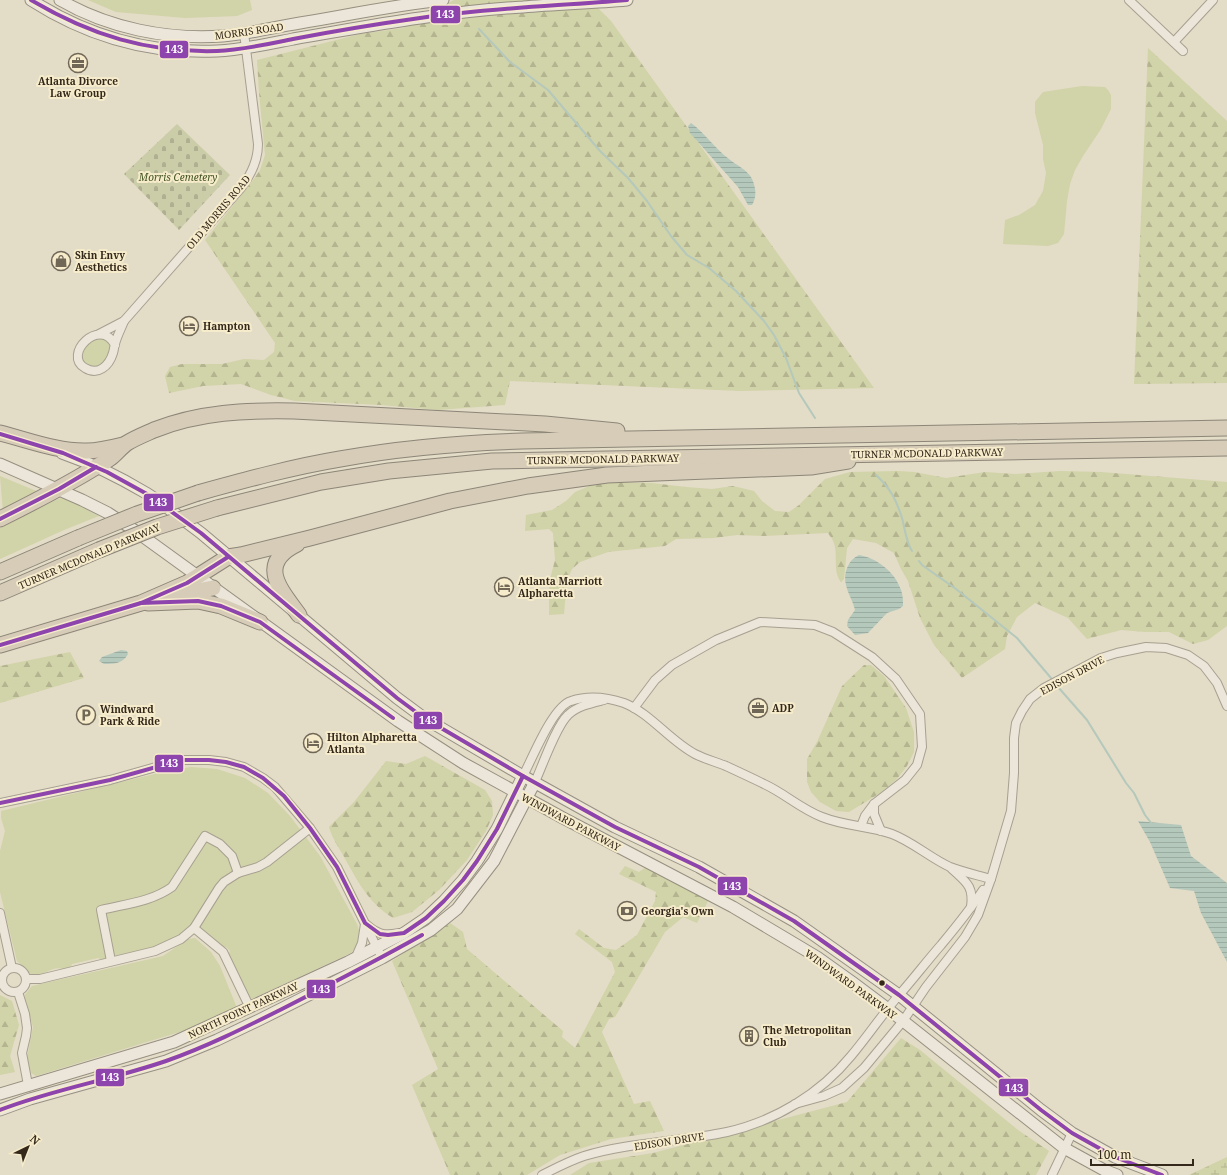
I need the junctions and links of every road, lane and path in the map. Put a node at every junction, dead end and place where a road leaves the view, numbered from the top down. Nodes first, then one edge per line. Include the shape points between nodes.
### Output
1 (31, 0) edge
2 (60, 0) edge
3 (443, 0) edge
4 (627, 0) edge
5 (1129, 0) edge
6 (1213, 0) edge
7 (244, 33) junction
8 (1174, 42) junction
9 (246, 48) junction
10 (1183, 51) dead end
11 (124, 321) junction
12 (99, 334) junction
13 (114, 345) junction
14 (1227, 428) edge
15 (0, 433) edge
16 (694, 438) junction
17 (126, 444) junction
18 (1227, 448) edge
19 (909, 454) junction
20 (0, 464) edge
21 (96, 467) junction
22 (59, 489) junction
23 (0, 519) edge
24 (310, 538) junction
25 (228, 557) junction
26 (0, 572) edge
27 (198, 577) junction
28 (213, 588) junction
29 (0, 593) edge
30 (164, 593) junction
31 (141, 603) junction
32 (299, 616) junction
33 (260, 622) junction
34 (0, 645) edge
35 (607, 699) junction
36 (1227, 706) edge
37 (634, 708) junction
38 (523, 776) junction
39 (535, 782) junction
40 (515, 792) junction
41 (527, 798) junction
42 (0, 803) edge
43 (874, 804) junction
44 (861, 826) junction
45 (310, 828) junction
46 (881, 831) junction
47 (950, 867) junction
48 (238, 873) junction
49 (990, 879) junction
50 (971, 909) junction
51 (0, 913) edge
52 (365, 923) junction
53 (194, 928) junction
54 (404, 932) junction
55 (376, 948) junction
56 (382, 958) junction
57 (355, 959) junction
58 (111, 961) junction
59 (12, 968) junction
60 (26, 979) junction
61 (1, 981) edge
62 (18, 992) junction
63 (899, 995) junction
64 (913, 1007) junction
65 (250, 1008) junction
66 (888, 1009) junction
67 (903, 1021) junction
68 (28, 1085) junction
69 (0, 1094) edge
70 (795, 1104) junction
71 (0, 1110) edge
72 (1072, 1133) junction
73 (1064, 1148) junction
74 (542, 1175) edge
75 (1052, 1175) edge
76 (1117, 1175) edge
77 (1162, 1175) edge

1 - 9 main road, MORRIS ROAD via 88,30 141,46 194,52
2 - 7 main road, MORRIS ROAD via 103,20 150,32 200,37
3 - 7 main road, MORRIS ROAD via 376,9
4 - 9 main road, MORRIS ROAD via 433,16
5 - 8 street
6 - 8 street
7 - 9 street, OLD MORRIS ROAD
8 - 10 street
9 - 11 street, OLD MORRIS ROAD via 258,144 257,158 252,171 241,188
11 - 12 street, OLD MORRIS ROAD
11 - 13 street, OLD MORRIS ROAD
12 - 13 street via 107,336
12 - 13 street, OLD MORRIS ROAD via 80,346 78,358 82,366 91,371 102,369 110,361
14 - 16 highway, TURNER MCDONALD PARKWAY
15 - 17 highway via 64,450 95,451
15 - 21 main road, WINDWARD PARKWAY via 63,453
16 - 17 highway via 545,424 264,410 192,418 155,430
16 - 26 highway, TURNER MCDONALD PARKWAY, bridge via 475,442 376,453 316,464 250,478 198,493 137,514
17 - 21 highway via 109,460
18 - 19 highway, TURNER MCDONALD PARKWAY
19 - 24 highway via 811,467 634,473 583,478 450,500
19 - 29 highway, TURNER MCDONALD PARKWAY, bridge via 526,460 389,471 321,482 216,508 99,550
20 - 22 main road, WINDWARD PARKWAY
21 - 22 highway
21 - 25 main road, WINDWARD PARKWAY via 147,494 201,533
22 - 23 highway
22 - 27 main road, WINDWARD PARKWAY via 108,513
24 - 25 highway
24 - 32 highway via 289,548 275,565 274,575 279,587
25 - 27 highway
25 - 32 main road, WINDWARD PARKWAY
27 - 28 main road, WINDWARD PARKWAY
27 - 30 highway
28 - 30 highway via 182,594
28 - 33 main road, WINDWARD PARKWAY
30 - 31 highway
31 - 33 highway via 198,601 221,606
31 - 34 highway
32 - 38 main road, WINDWARD PARKWAY via 424,718
33 - 40 main road, WINDWARD PARKWAY via 398,721 463,763
35 - 37 street
35 - 38 street via 590,696 569,701 560,708
35 - 39 street via 584,706 567,716
36 - 49 street, EDISON DRIVE via 1218,683 1204,666 1188,655 1166,648 1146,647 1117,652 1101,658 1034,695 1016,723 1011,811
37 - 43 street via 655,680 672,665 716,640 760,622 815,625 833,632 869,654 896,679 920,714 922,747 917,765 905,780
37 - 44 street via 696,755 766,784 823,818
38 - 39 main road, WINDWARD PARKWAY
38 - 40 main road, NORTH POINT PARKWAY
39 - 41 main road, NORTH POINT PARKWAY
39 - 63 main road, WINDWARD PARKWAY via 616,827 699,867 794,922
40 - 41 main road, WINDWARD PARKWAY
40 - 54 main road, NORTH POINT PARKWAY via 497,829 463,880 426,918
41 - 56 main road, NORTH POINT PARKWAY via 494,861 457,909 431,930
41 - 66 main road, WINDWARD PARKWAY via 784,936 835,969
42 - 45 street via 110,780 181,760 209,760 244,767 263,778 284,796
43 - 44 street
43 - 46 street via 874,814
44 - 46 street
45 - 48 street via 267,862
45 - 52 street via 337,867
46 - 47 street via 908,841
47 - 49 street
47 - 50 street via 971,888
48 - 53 street via 219,888
48 - 58 street via 232,856 220,844 205,836 172,887 164,893 100,910
49 - 50 street, EDISON DRIVE
49 - 64 street, EDISON DRIVE via 978,915 965,937
50 - 63 street, EDISON DRIVE
51 - 59 street
52 - 54 street via 380,934
52 - 55 street
52 - 57 street via 362,943
53 - 58 street via 181,939 155,951
53 - 65 street via 223,952
54 - 55 main road, NORTH POINT PARKWAY
55 - 56 street
55 - 57 main road, NORTH POINT PARKWAY
56 - 71 main road, NORTH POINT PARKWAY via 217,1040 166,1061 30,1099
57 - 65 main road, NORTH POINT PARKWAY
58 - 60 street via 40,979
59 - 60 street via 20,969
59 - 61 street via 3,974
60 - 62 street via 24,987
61 - 62 street via 11,992
62 - 68 street via 27,1028 22,1053
63 - 64 main road, WINDWARD PARKWAY
63 - 66 street, EDISON DRIVE
64 - 67 street, EDISON DRIVE
64 - 72 main road, WINDWARD PARKWAY
65 - 68 main road, NORTH POINT PARKWAY via 174,1042
66 - 67 main road, WINDWARD PARKWAY
66 - 70 street, EDISON DRIVE via 851,1057 832,1076
67 - 70 street, EDISON DRIVE via 864,1068 842,1088
67 - 73 main road, WINDWARD PARKWAY
68 - 69 main road, NORTH POINT PARKWAY
70 - 74 street, EDISON DRIVE via 778,1114 726,1132 612,1149 584,1156
72 - 73 street
72 - 77 main road, WINDWARD PARKWAY via 1115,1157
73 - 75 street
73 - 76 main road, WINDWARD PARKWAY

